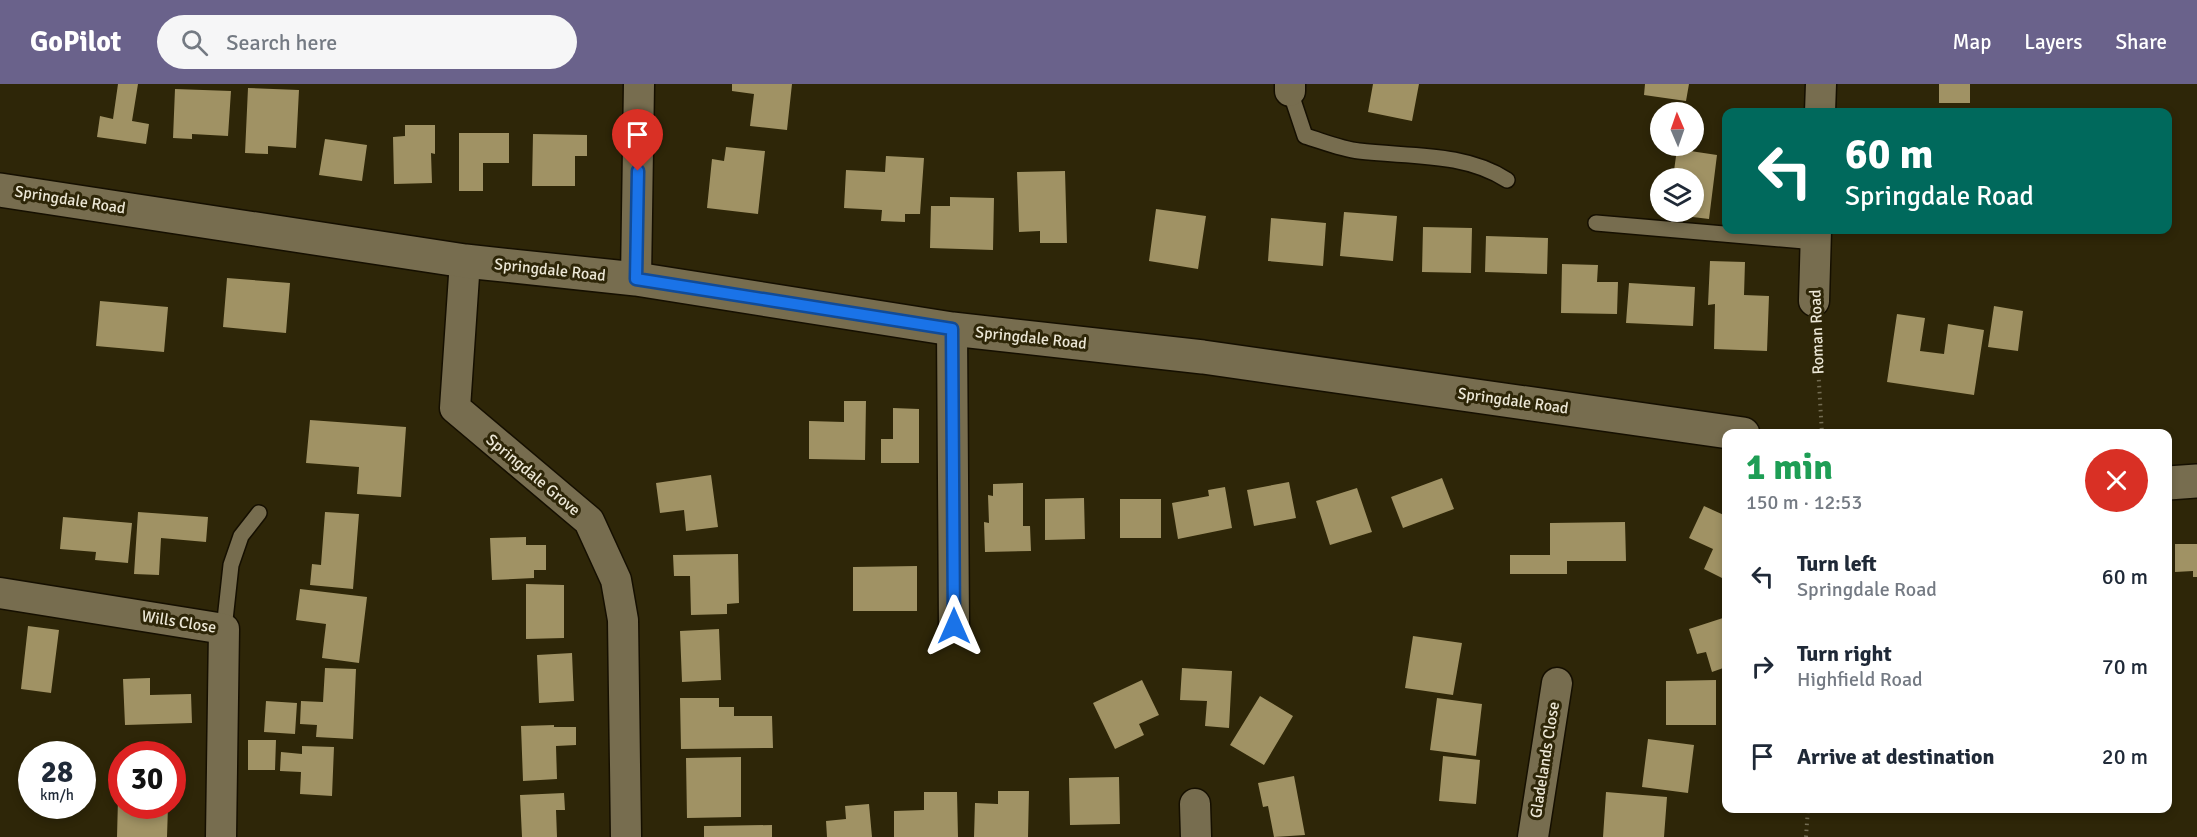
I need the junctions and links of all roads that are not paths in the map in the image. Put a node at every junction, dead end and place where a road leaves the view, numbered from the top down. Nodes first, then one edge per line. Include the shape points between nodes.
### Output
1 (639, 84) edge
2 (1821, 84) edge
3 (1290, 87) edge
4 (1820, 108) edge
5 (1507, 180) dead end
6 (0, 190) edge
7 (1596, 223) dead end
8 (1722, 230) edge
9 (1782, 234) edge
10 (1816, 236) edge
11 (465, 261) junction
12 (636, 279) junction
13 (1814, 301) road end
14 (952, 329) junction
15 (1722, 431) edge
16 (2197, 481) edge
17 (2172, 483) edge
18 (259, 513) dead end
19 (0, 593) edge
20 (954, 626) dead end
21 (224, 629) junction
22 (1557, 683) dead end
23 (1196, 804) dead end
24 (221, 837) edge
25 (626, 837) edge
26 (1196, 837) edge
27 (1533, 837) edge

1 - 12 street
2 - 4 street
3 - 5 lane via 1305,136 1356,151 1428,155 1492,171
6 - 11 street, Springdale Road
7 - 8 lane
9 - 10 lane
10 - 13 street, Roman Road
11 - 12 street, Springdale Road
11 - 25 street, Springdale Grove via 455,408 589,521 616,580 622,621
12 - 14 street, Springdale Road
14 - 15 street, Springdale Road via 1203,357
14 - 20 street
16 - 17 street
18 - 21 lane via 242,536 231,565
19 - 21 street, Wills Close
21 - 24 street, Wills Close
22 - 27 street, Gladelands Close
23 - 26 street

